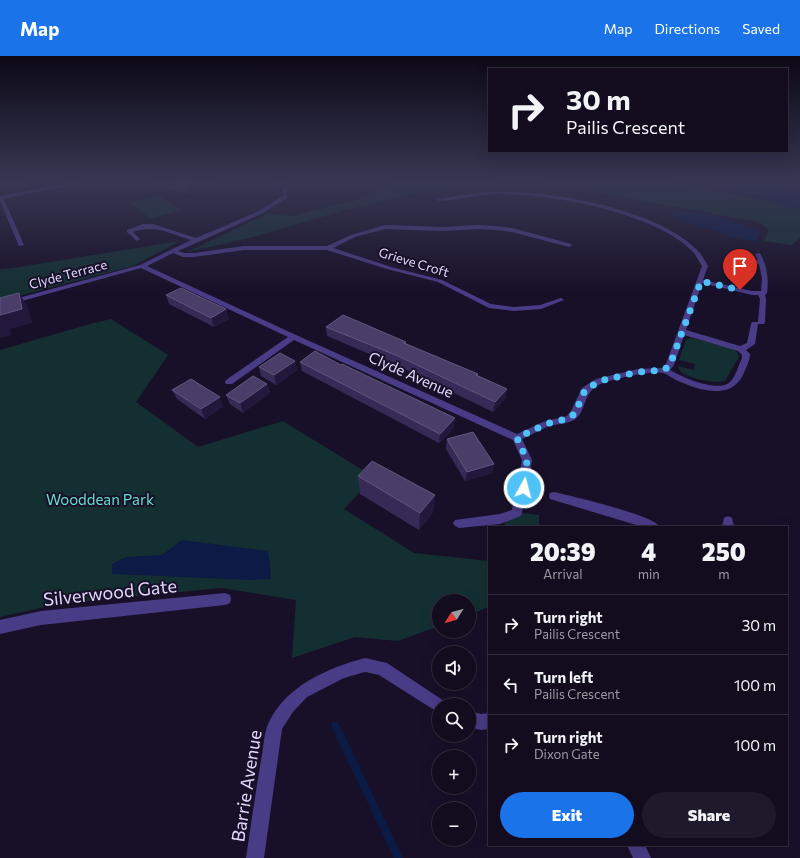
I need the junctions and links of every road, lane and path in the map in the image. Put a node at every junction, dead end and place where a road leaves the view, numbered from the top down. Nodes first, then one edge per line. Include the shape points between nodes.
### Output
1 (9, 217) edge
2 (249, 217) edge
3 (633, 217) edge
4 (137, 239) dead end
5 (196, 240) junction
6 (21, 245) dead end
7 (569, 245) dead end
8 (328, 248) junction
9 (172, 251) junction
10 (758, 254) dead end
11 (742, 260) dead end
12 (761, 262) junction
13 (142, 266) junction
14 (701, 281) junction
15 (761, 294) junction
16 (561, 300) dead end
17 (0, 305) edge
18 (683, 332) junction
19 (293, 338) junction
20 (741, 349) junction
21 (664, 370) junction
22 (229, 382) dead end
23 (517, 438) junction
24 (554, 496) dead end
25 (459, 523) dead end
26 (652, 526) edge
27 (225, 599) dead end
28 (0, 627) edge
29 (432, 701) edge
30 (476, 721) edge
31 (488, 721) edge
32 (636, 846) edge
33 (255, 858) edge
34 (642, 858) edge

1 - 6 street
2 - 5 street, Clyde Terrace
3 - 14 street via 661,227 702,257 705,266
4 - 5 street via 129,231 149,226
5 - 9 street, Clyde Terrace
7 - 8 street, Grieve Croft via 495,228 385,227 353,236
8 - 9 street, Grieve Croft via 244,248 194,255
8 - 16 street, Grieve Croft via 440,281 489,306 514,309 541,307
9 - 13 street, Clyde Terrace
10 - 12 street
11 - 12 street
12 - 15 street via 766,282 764,293
13 - 17 street, Clyde Terrace
13 - 19 street, Clyde Avenue
14 - 15 street
14 - 18 street
15 - 20 street via 763,299 751,344
18 - 20 street
18 - 21 street via 670,365
19 - 22 street
19 - 23 street, Clyde Avenue
20 - 21 street via 746,358 733,384 726,388 712,388
21 - 23 street via 638,372 600,381 585,390 575,413 570,418 546,424
23 - 25 street via 527,460 518,513 500,519
24 - 26 street via 640,520
27 - 28 street, Silverwood Gate via 41,618
29 - 33 street, Barrie Avenue via 382,668 365,665 342,671 302,692 275,726
30 - 31 street
32 - 34 street

